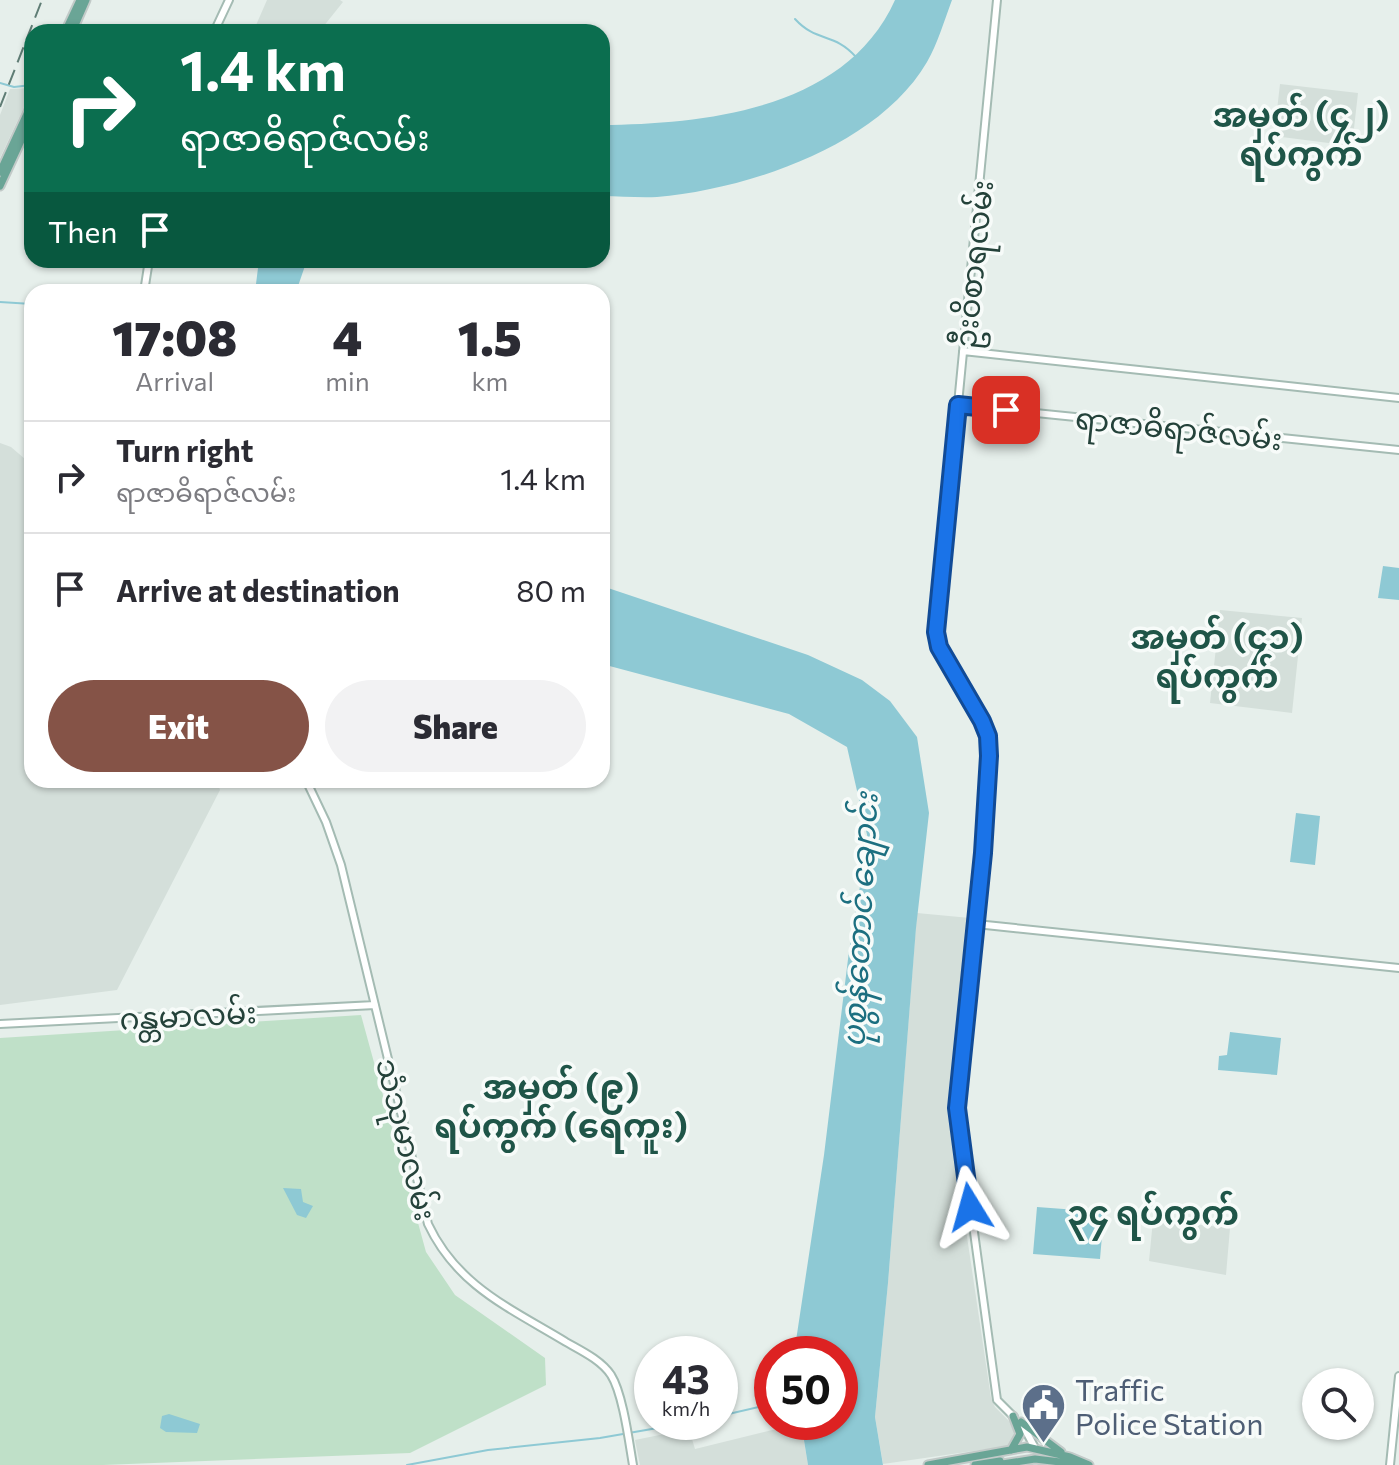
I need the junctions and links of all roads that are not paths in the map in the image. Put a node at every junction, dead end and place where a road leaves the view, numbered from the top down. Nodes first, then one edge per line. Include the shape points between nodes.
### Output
1 (80, 0) edge
2 (86, 0) edge
3 (229, 0) edge
4 (997, 0) edge
5 (69, 24) edge
6 (76, 24) edge
7 (218, 24) edge
8 (24, 120) edge
9 (24, 134) edge
10 (0, 172) edge
11 (0, 186) edge
12 (963, 356) junction
13 (1399, 398) edge
14 (958, 404) junction
15 (1399, 450) edge
16 (310, 788) edge
17 (976, 924) junction
18 (1399, 968) edge
19 (375, 1005) junction
20 (0, 1024) edge
21 (1399, 1376) edge
22 (1013, 1416) junction
23 (1021, 1422) junction
24 (1035, 1448) junction
25 (1011, 1450) junction
26 (1070, 1457) junction
27 (1059, 1460) junction
28 (633, 1465) edge
29 (928, 1465) edge
30 (975, 1465) edge
31 (996, 1465) edge
32 (1086, 1465) edge
33 (1390, 1465) edge

1 - 5 main road
2 - 6 main road
3 - 7 main road
4 - 12 main road, ဦးဝိစာရလမ်း
8 - 10 main road
9 - 11 main road
12 - 13 main road
12 - 14 main road, ဦးဝိစာရလမ်း
14 - 15 main road, ရာဇာဓိရာဇ်လမ်း
14 - 17 main road, ဦးဝိစာရလမ်း via 936,632 939,647 988,736
16 - 19 main road, သံသုမာလမ်း via 341,865
17 - 18 main road
17 - 22 main road, ဦးဝိစာရလမ်း via 957,1108 997,1400
19 - 20 main road, ဂန္တမာလမ်း
19 - 28 main road, သံသုမာလမ်း via 428,1224 438,1245 474,1285 604,1367 615,1386
21 - 33 main road
22 - 23 main road
22 - 25 main road via 1020,1434
23 - 24 main road
23 - 26 main road
24 - 25 main road
24 - 26 main road
24 - 27 main road
24 - 30 main road via 1031,1455
25 - 29 main road
26 - 32 main road
27 - 31 main road
27 - 32 main road

